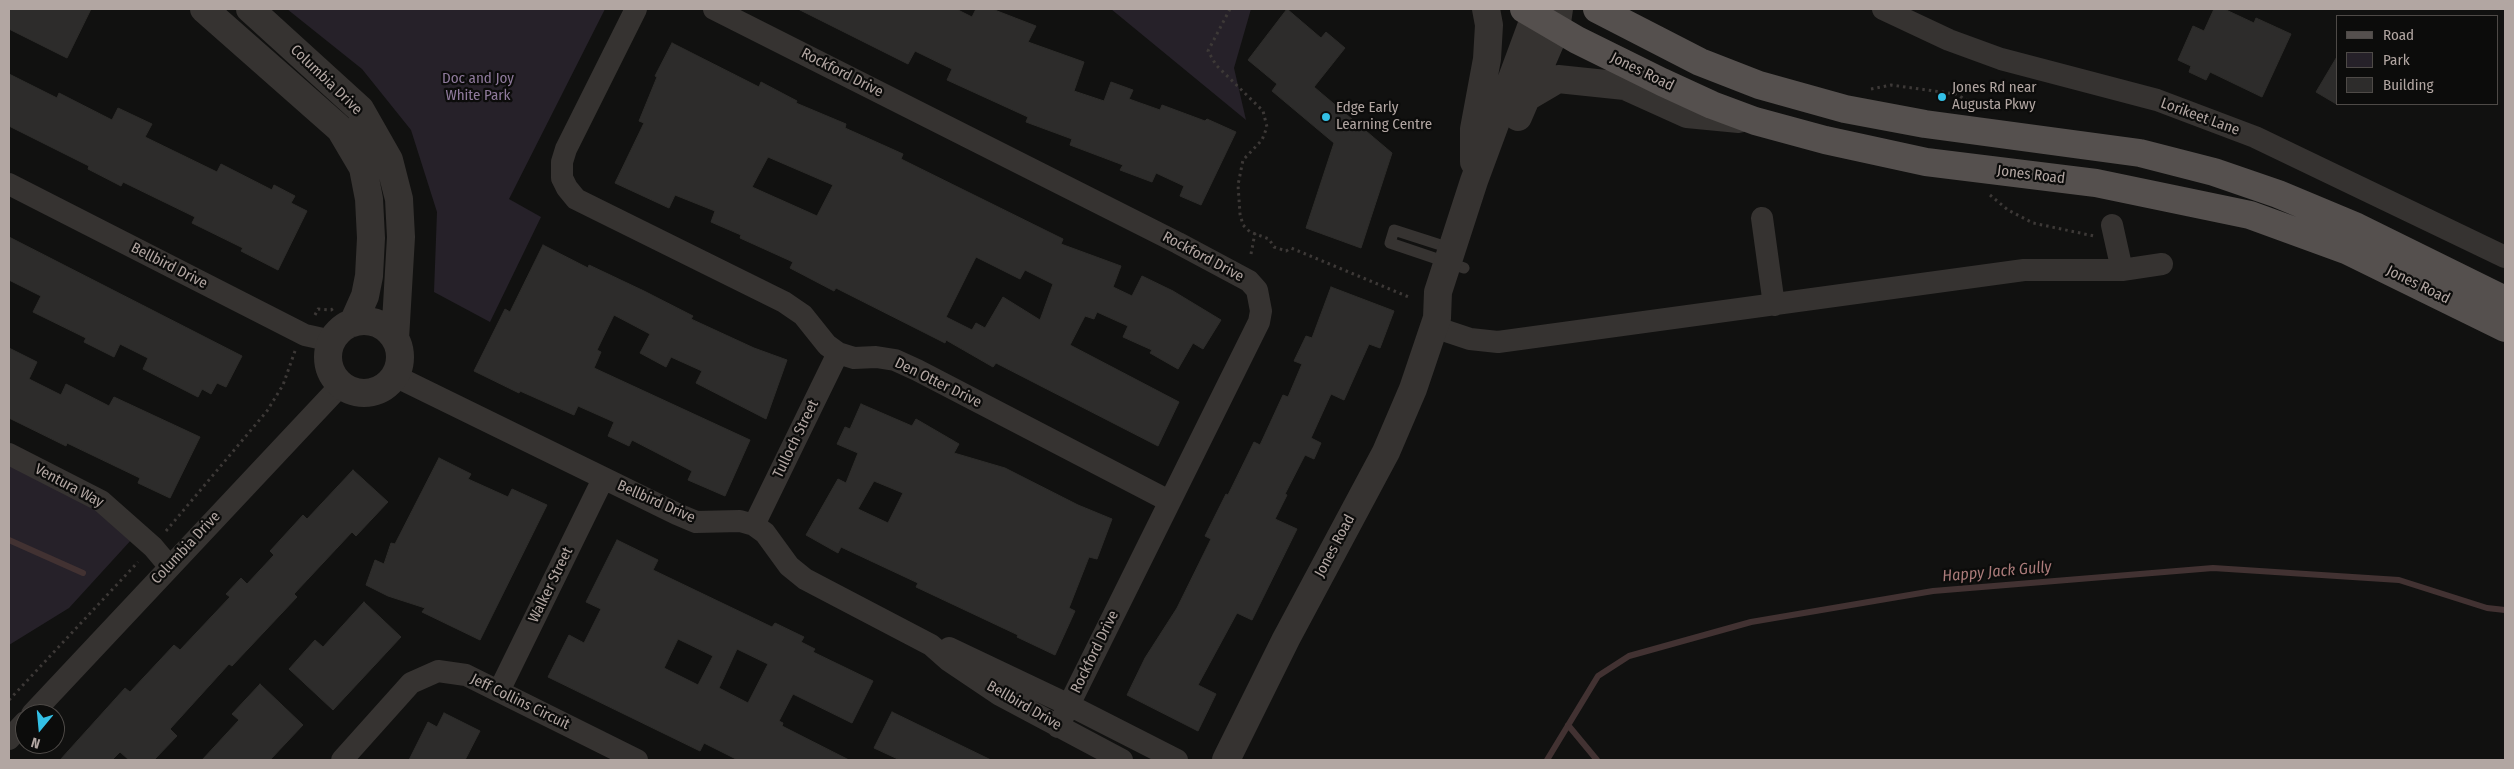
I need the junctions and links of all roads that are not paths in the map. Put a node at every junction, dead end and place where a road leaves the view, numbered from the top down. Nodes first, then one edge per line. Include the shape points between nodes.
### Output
1 (204, 9) edge
2 (250, 9) edge
3 (636, 9) edge
4 (714, 9) edge
5 (1486, 9) edge
6 (1597, 9) edge
7 (1884, 9) edge
8 (1543, 14) edge
9 (1524, 99) junction
10 (1755, 121) junction
11 (1474, 181) junction
12 (9, 184) edge
13 (1762, 218) dead end
14 (2113, 232) road end
15 (2505, 257) edge
16 (1455, 260) junction
17 (2162, 264) dead end
18 (2122, 270) junction
19 (2505, 300) edge
20 (1774, 305) junction
21 (346, 313) junction
22 (1436, 322) junction
23 (2505, 328) edge
24 (395, 339) junction
25 (332, 341) junction
26 (838, 353) junction
27 (395, 376) junction
28 (341, 385) junction
29 (9, 454) edge
30 (603, 478) junction
31 (1169, 501) junction
32 (754, 525) junction
33 (169, 566) junction
34 (931, 645) junction
35 (499, 690) junction
36 (41, 704) edge
37 (1069, 705) junction
38 (1058, 727) junction
39 (342, 760) edge
40 (637, 760) edge
41 (1122, 760) edge
42 (1177, 760) edge
43 (1226, 760) edge

1 - 21 street, Columbia Drive via 340,129 363,168 369,199 369,276 365,296
2 - 24 street, Columbia Drive via 360,109 389,160 399,199 402,237
3 - 26 street via 566,149 562,178 567,188 576,199 784,302 803,315 826,345
4 - 31 street, Rockford Drive via 1249,281 1260,300 1259,322
5 - 11 street via 1489,25 1474,129
6 - 19 main road, Jones Road via 1709,65 1759,85 1845,109 1925,124 2140,153 2214,172 2357,227
7 - 15 street, Lorikeet Lane via 1949,40 2001,59 2156,100 2255,137
8 - 9 street, Jones Road
8 - 10 main road, Jones Road via 1662,82
8 - 11 street, Jones Road
9 - 10 street via 1558,79 1626,86 1687,114
9 - 16 street, Jones Road
10 - 23 main road, Jones Road via 1926,162 2096,183 2250,214 2346,250
11 - 16 street, Jones Road
12 - 25 street, Bellbird Drive via 304,335
13 - 20 street
14 - 18 street
16 - 16 lane via 1390,243 1394,230
16 - 22 street, Jones Road via 1438,292
17 - 18 street
18 - 20 street via 2024,270
20 - 22 street via 1498,342 1470,339
21 - 24 street via 389,331
21 - 25 street via 344,327
22 - 43 street, Jones Road via 1413,389 1386,452 1281,648
24 - 27 street via 400,358
25 - 28 street via 329,364
26 - 31 street, Den Otter Drive via 854,358 895,360
26 - 32 street, Tulloch Street
27 - 28 street via 376,391 352,391
27 - 30 street, Bellbird Drive
28 - 33 street, Columbia Drive
29 - 33 street, Ventura Way via 101,501 153,547
30 - 32 street, Bellbird Drive via 696,522 740,521
30 - 35 street, Walker Street
31 - 37 street, Rockford Drive
32 - 34 street, Bellbird Drive via 765,533 788,566 805,579
33 - 36 street, Columbia Drive
34 - 37 street, Bellbird Drive via 954,649
34 - 38 street, Bellbird Drive via 1000,695
35 - 39 street, Jeff Collins Circuit via 466,675 438,671 411,683
35 - 40 street, Jeff Collins Circuit
37 - 38 street, Rockford Drive
37 - 42 street, Bellbird Drive
38 - 41 street, Bellbird Drive

